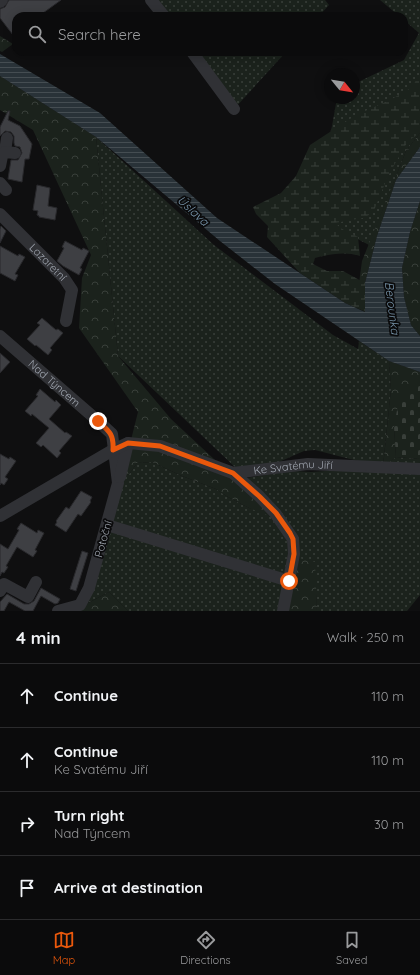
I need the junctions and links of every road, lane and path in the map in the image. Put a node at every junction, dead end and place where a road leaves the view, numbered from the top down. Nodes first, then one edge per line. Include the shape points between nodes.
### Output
1 (152, 0) edge
2 (161, 12) edge
3 (195, 56) edge
4 (234, 109) dead end
5 (7, 138) dead end
6 (0, 166) edge
7 (0, 214) edge
8 (66, 321) dead end
9 (1, 338) edge
10 (128, 443) junction
11 (113, 450) junction
12 (420, 469) edge
13 (233, 473) junction
14 (118, 483) junction
15 (0, 516) edge
16 (107, 525) junction
17 (289, 581) junction
18 (36, 582) dead end
19 (0, 591) edge
20 (58, 611) edge
21 (283, 611) edge

1 - 2 street
3 - 4 street
5 - 6 street via 10,152 2,156
7 - 8 street, Lazaretní via 64,278 72,290
9 - 11 street, Nad Týncem via 112,434
10 - 11 street
10 - 13 street, Ke Svatému Jiří via 160,446
10 - 14 street
11 - 14 street, Potoční
11 - 15 street
12 - 13 street, Ke Svatému Jiří via 308,464
13 - 17 street via 276,513 290,533 294,554
14 - 16 street, Potoční
16 - 17 street
16 - 20 street, Potoční via 89,588 80,605
17 - 21 street
18 - 19 street via 28,597 4,584

